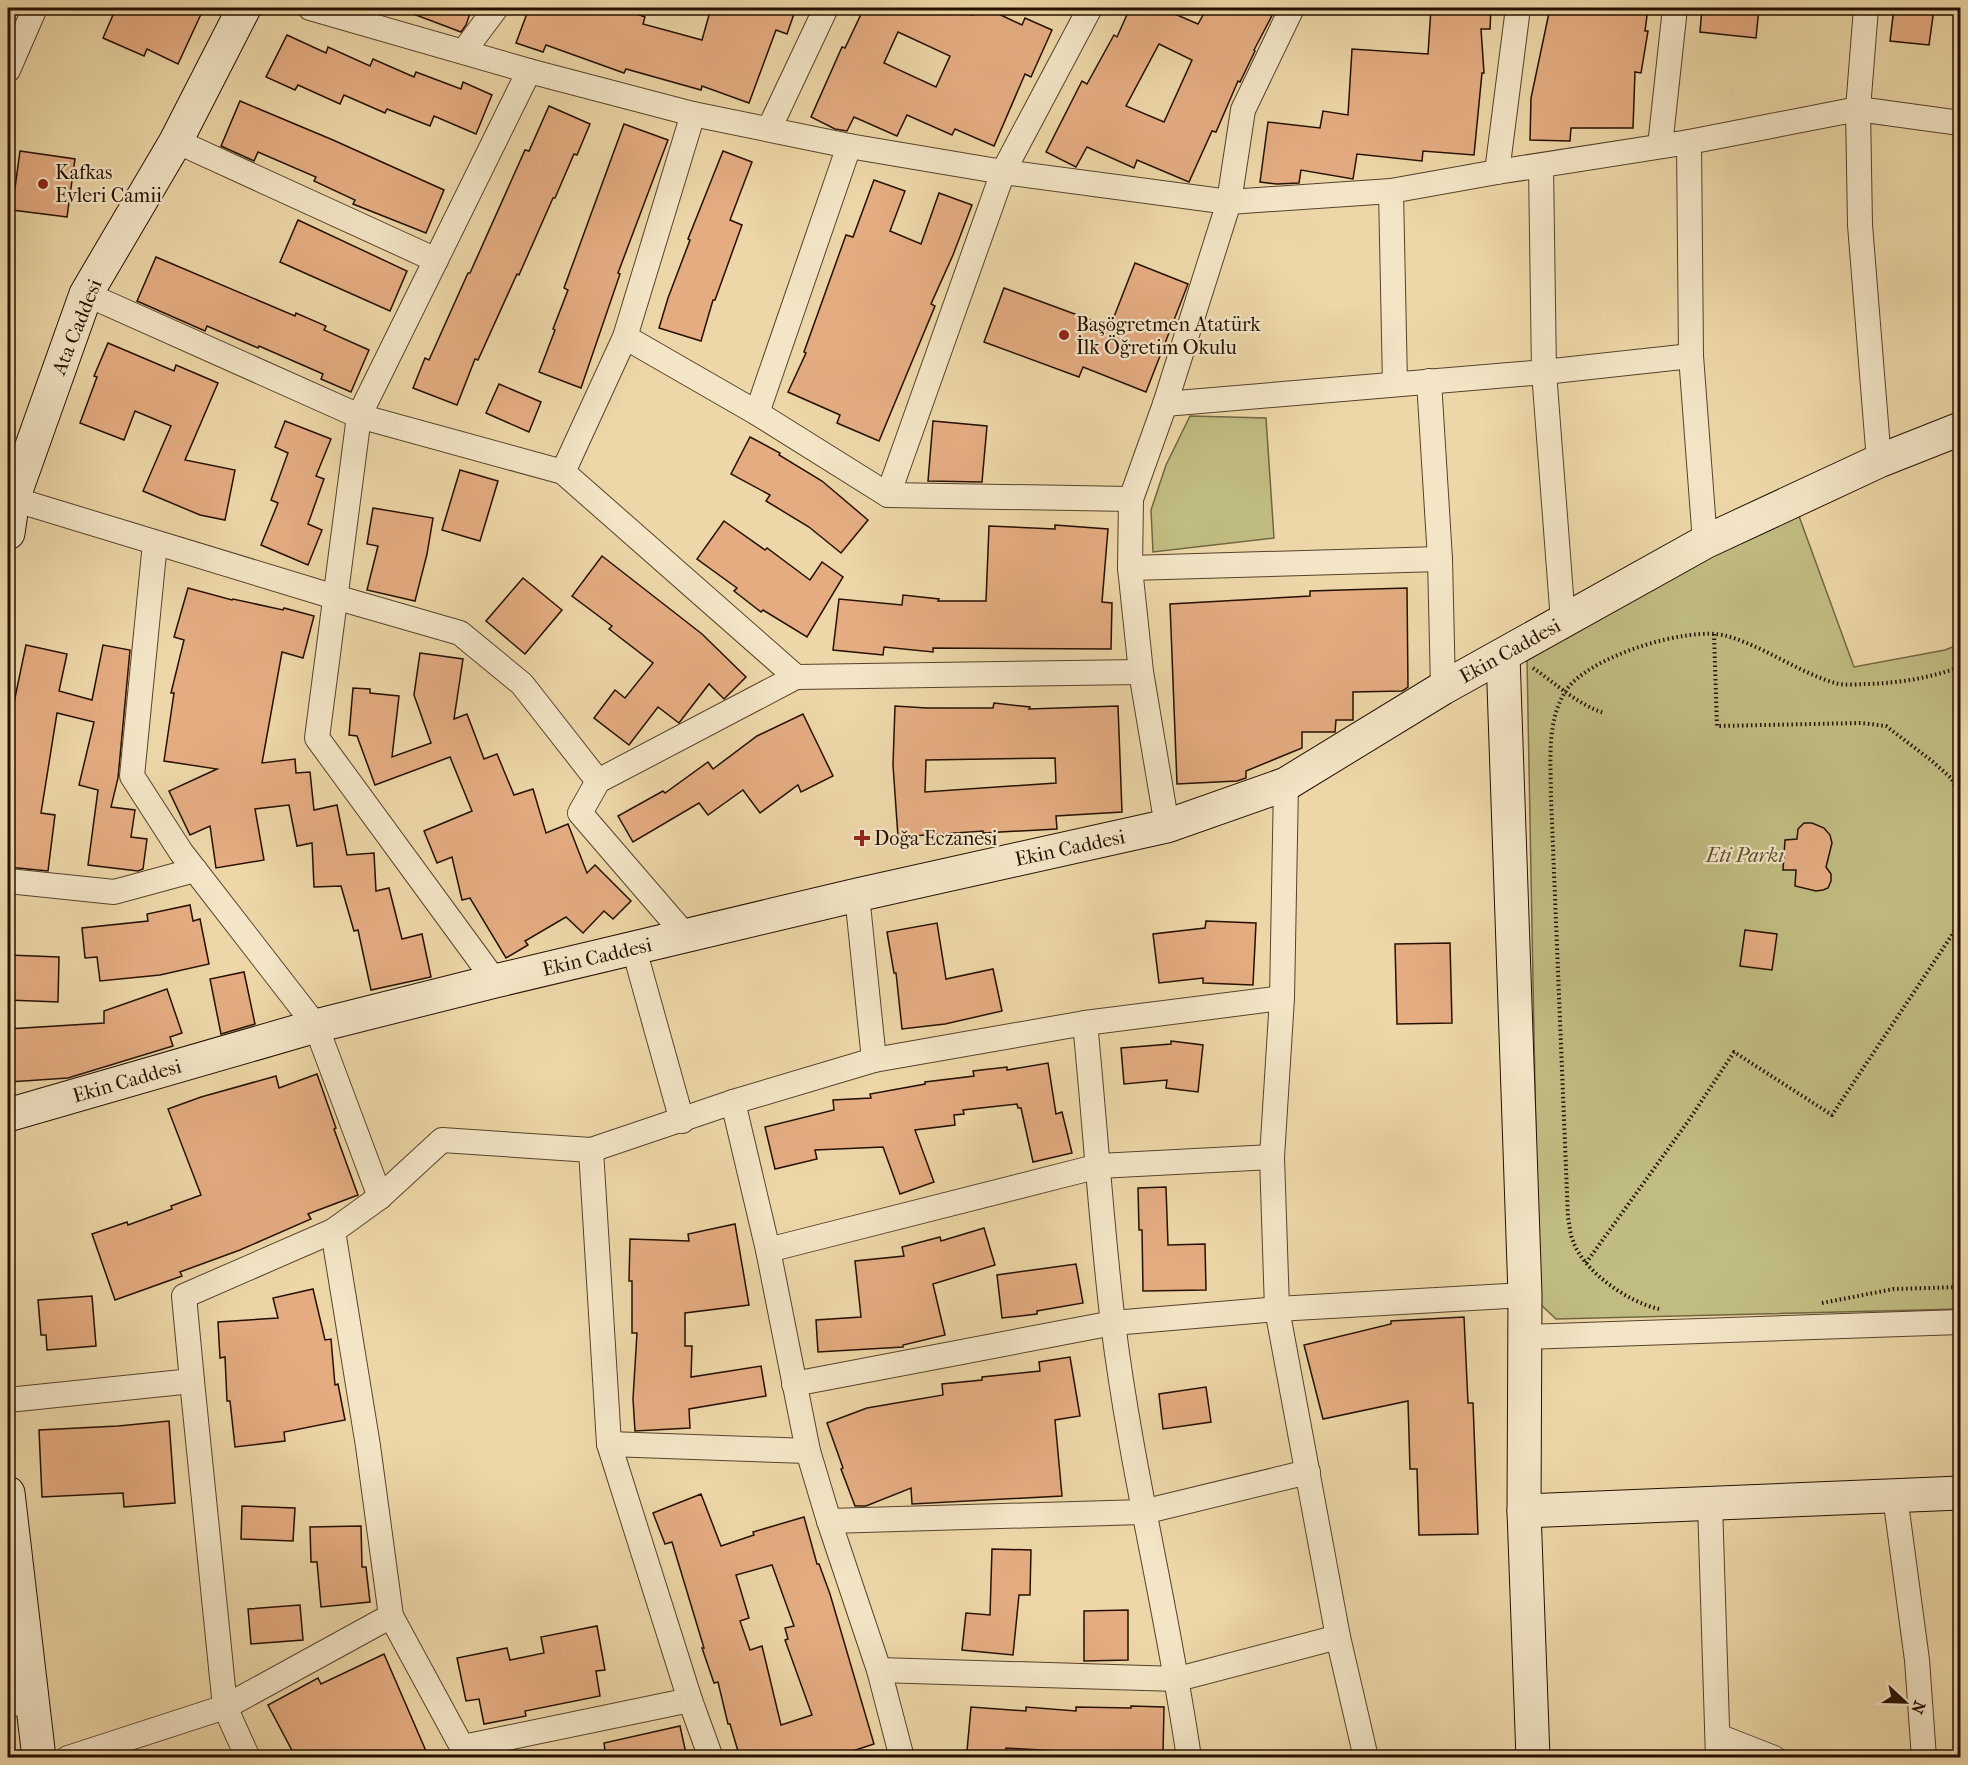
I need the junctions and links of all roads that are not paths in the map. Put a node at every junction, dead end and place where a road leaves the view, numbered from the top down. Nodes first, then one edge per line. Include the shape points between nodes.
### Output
1 (35, 8) edge
2 (244, 8) edge
3 (310, 8) edge
4 (496, 8) edge
5 (826, 8) edge
6 (1090, 8) edge
7 (1292, 8) edge
8 (1518, 8) edge
9 (1675, 8) edge
10 (1866, 8) edge
11 (464, 51) junction
12 (8, 70) edge
13 (529, 70) junction
14 (1858, 109) junction
15 (693, 114) junction
16 (1960, 123) edge
17 (769, 129) junction
18 (176, 141) junction
19 (1689, 142) junction
20 (849, 146) junction
21 (1660, 146) junction
22 (1540, 166) junction
23 (1003, 172) junction
24 (1497, 172) junction
25 (1391, 190) junction
26 (1229, 202) junction
27 (436, 260) junction
28 (86, 294) junction
29 (626, 337) junction
30 (1691, 356) junction
31 (1544, 372) junction
32 (1429, 381) junction
33 (1395, 384) junction
34 (1165, 404) junction
35 (757, 413) junction
36 (359, 416) junction
37 (1960, 429) edge
38 (1879, 461) junction
39 (563, 472) junction
40 (15, 478) edge
41 (888, 495) junction
42 (1131, 499) junction
43 (8, 533) edge
44 (1705, 542) junction
45 (155, 543) junction
46 (1440, 560) junction
47 (1130, 568) junction
48 (335, 597) junction
49 (1563, 621) junction
50 (1507, 653) junction
51 (1141, 672) junction
52 (796, 677) junction
53 (1443, 688) junction
54 (598, 781) junction
55 (1286, 784) junction
56 (1167, 826) junction
57 (195, 870) junction
58 (8, 880) edge
59 (857, 895) junction
60 (686, 936) junction
61 (634, 949) junction
62 (495, 981) junction
63 (1282, 998) junction
64 (1085, 1023) junction
65 (316, 1026) junction
66 (874, 1060) junction
67 (733, 1102) junction
68 (8, 1115) edge
69 (682, 1121) junction
70 (591, 1150) junction
71 (1272, 1157) junction
72 (1099, 1166) junction
73 (380, 1197) junction
74 (333, 1231) junction
75 (768, 1250) junction
76 (1525, 1295) junction
77 (1277, 1309) junction
78 (1960, 1322) edge
79 (1113, 1323) junction
80 (1525, 1337) junction
81 (192, 1381) junction
82 (794, 1384) junction
83 (8, 1400) edge
84 (609, 1444) junction
85 (808, 1451) junction
86 (1308, 1472) junction
87 (1960, 1493) edge
88 (8, 1494) edge
89 (1895, 1496) junction
90 (1710, 1503) junction
91 (1524, 1511) junction
92 (1143, 1512) junction
93 (829, 1521) junction
94 (391, 1616) junction
95 (1338, 1637) junction
96 (879, 1670) junction
97 (1178, 1679) junction
98 (690, 1700) junction
99 (20, 1703) edge
100 (225, 1707) junction
101 (1718, 1747) edge
102 (466, 1752) edge
103 (39, 1758) edge
104 (68, 1758) edge
105 (248, 1758) edge
106 (711, 1758) edge
107 (902, 1758) edge
108 (1190, 1758) edge
109 (1366, 1758) edge
110 (1533, 1758) edge
111 (1774, 1758) edge
112 (1924, 1758) edge

1 - 12 street
2 - 18 street, Ata Caddesi
3 - 11 street
4 - 11 street
5 - 17 street
6 - 23 street
7 - 26 street via 1243,110
8 - 24 street
9 - 21 street
10 - 14 street
11 - 13 street
13 - 15 street
13 - 27 street
14 - 16 street
14 - 19 street
14 - 38 street via 1860,225
15 - 17 street
15 - 29 street
17 - 20 street
18 - 27 street
18 - 28 street, Ata Caddesi
19 - 21 street
19 - 30 street
20 - 23 street
20 - 35 street
21 - 22 street
22 - 24 street
22 - 31 street
23 - 26 street
23 - 41 street
24 - 25 street
25 - 26 street
25 - 33 street
26 - 34 street
27 - 36 street
28 - 36 street
28 - 40 street, Ata Caddesi
29 - 35 street
29 - 39 street
30 - 31 street
30 - 44 street
31 - 32 street
31 - 49 street
32 - 33 street
32 - 46 street
33 - 34 street
34 - 42 street
35 - 41 street
36 - 39 street
36 - 48 street
37 - 38 street, Ekin Caddesi
38 - 44 street, Ekin Caddesi
39 - 52 street
40 - 43 street, Ata Caddesi
40 - 45 street
41 - 42 street
42 - 47 street
44 - 49 street, Ekin Caddesi
45 - 48 street
45 - 57 street via 132,776
46 - 47 street
46 - 53 street
47 - 51 street
48 - 54 street via 460,633 522,684
48 - 62 street via 317,738
49 - 50 street, Ekin Caddesi
50 - 53 street, Ekin Caddesi
50 - 76 street
51 - 52 street
51 - 56 street
52 - 54 street
53 - 55 street, Ekin Caddesi
54 - 60 street via 580,813
55 - 56 street, Ekin Caddesi
55 - 63 street
56 - 59 street, Ekin Caddesi
57 - 58 street via 114,892
57 - 65 street
59 - 60 street, Ekin Caddesi
59 - 66 street
60 - 61 street, Ekin Caddesi
61 - 62 street, Ekin Caddesi
61 - 69 street
62 - 65 street, Ekin Caddesi
63 - 64 street
63 - 71 street
64 - 66 street
64 - 72 street
65 - 68 street, Ekin Caddesi
65 - 73 street
66 - 67 street
67 - 69 street
67 - 75 street
69 - 70 street
70 - 73 street via 442,1140
70 - 84 street
71 - 72 street
71 - 77 street
72 - 75 street
72 - 79 street
73 - 74 street
74 - 81 street via 184,1296
74 - 94 street
75 - 82 street
76 - 77 street
76 - 80 street
77 - 79 street
77 - 86 street
78 - 80 street
79 - 82 street
79 - 92 street
80 - 91 street
81 - 83 street
81 - 100 street
82 - 85 street
84 - 85 street
84 - 98 street
85 - 93 street
86 - 92 street
86 - 95 street
87 - 89 street
88 - 99 street
89 - 90 street
89 - 112 street via 1917,1660
90 - 91 street
90 - 101 street
91 - 110 street
92 - 93 street
92 - 97 street
93 - 96 street
94 - 100 street
94 - 102 street
95 - 97 street
95 - 109 street
96 - 97 street
96 - 107 street
97 - 108 street
98 - 102 street
98 - 106 street
99 - 103 street
100 - 104 street
100 - 105 street
101 - 111 street

